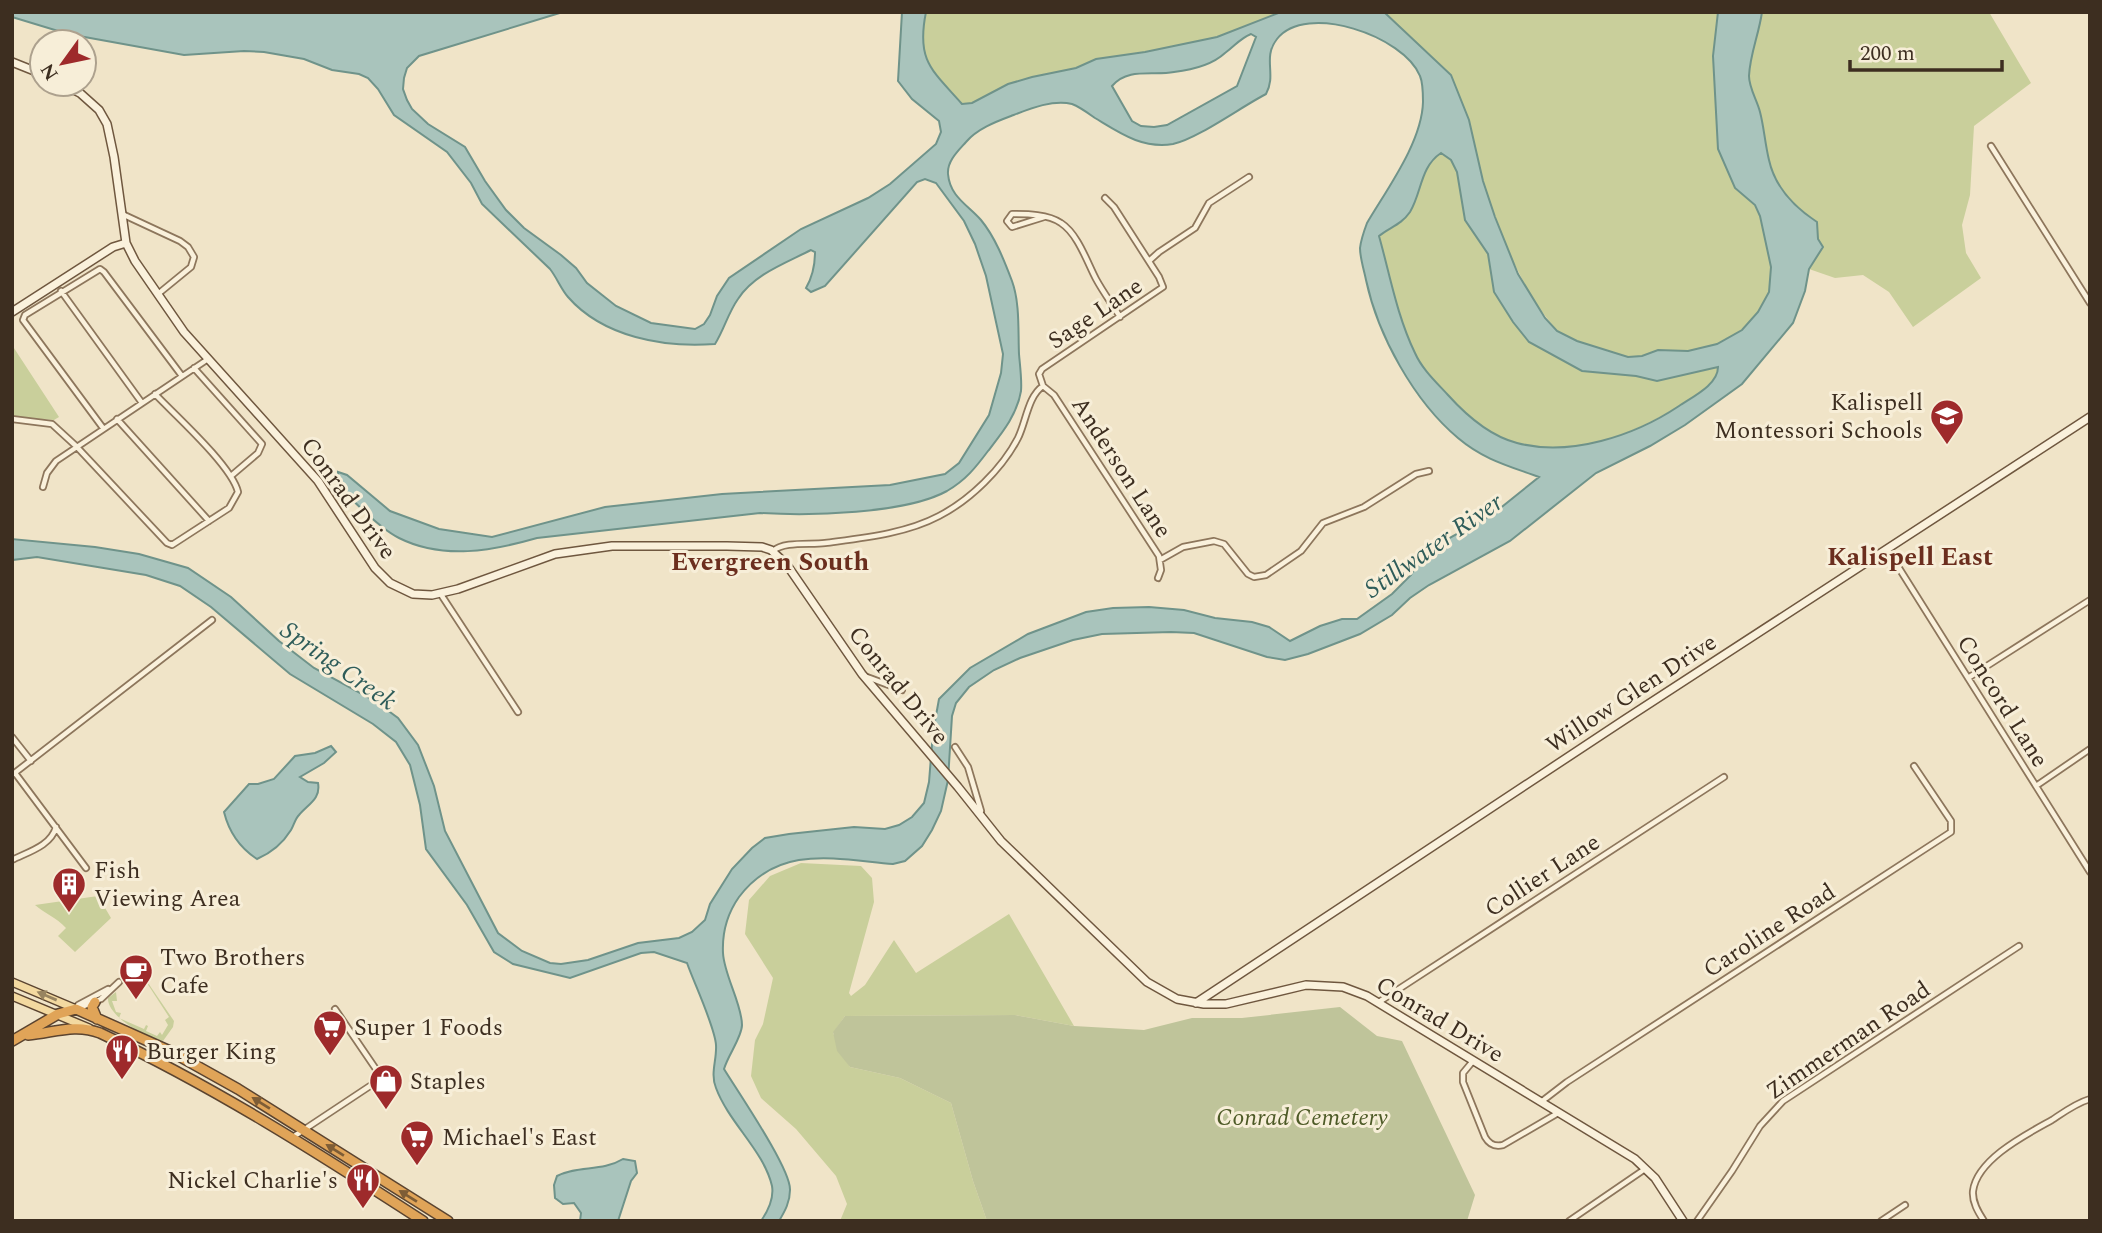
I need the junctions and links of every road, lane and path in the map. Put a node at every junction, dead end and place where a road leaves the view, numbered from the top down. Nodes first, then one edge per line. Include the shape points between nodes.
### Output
1 (86, 98) edge
2 (1991, 146) dead end
3 (1249, 177) dead end
4 (1105, 198) dead end
5 (122, 214) junction
6 (1044, 217) junction
7 (126, 243) junction
8 (1149, 261) junction
9 (61, 291) junction
10 (158, 295) junction
11 (2090, 303) edge
12 (12, 312) edge
13 (1120, 317) junction
14 (208, 359) junction
15 (194, 368) junction
16 (182, 376) junction
17 (1043, 386) junction
18 (155, 394) junction
19 (142, 402) junction
20 (2090, 416) edge
21 (12, 419) edge
22 (117, 419) junction
23 (103, 428) junction
24 (76, 446) junction
25 (1429, 471) dead end
26 (231, 476) junction
27 (43, 487) dead end
28 (209, 521) junction
29 (1887, 549) junction
30 (773, 551) junction
31 (1160, 560) junction
32 (1158, 578) dead end
33 (440, 593) junction
34 (2090, 600) edge
35 (212, 620) dead end
36 (858, 670) junction
37 (1968, 678) junction
38 (902, 690) dead end
39 (518, 712) dead end
40 (12, 737) edge
41 (955, 747) dead end
42 (2090, 748) edge
43 (31, 761) junction
44 (1914, 766) dead end
45 (14, 774) edge
46 (1724, 777) dead end
47 (2036, 786) junction
48 (56, 826) junction
49 (990, 827) junction
50 (12, 860) edge
51 (86, 869) dead end
52 (2090, 872) edge
53 (2019, 946) dead end
54 (12, 982) edge
55 (12, 996) edge
56 (95, 1002) junction
57 (1195, 1003) junction
58 (1379, 1003) junction
59 (76, 1009) junction
60 (335, 1009) dead end
61 (58, 1014) junction
62 (97, 1019) junction
63 (100, 1032) junction
64 (23, 1035) junction
65 (12, 1041) edge
66 (163, 1057) dead end
67 (1473, 1060) junction
68 (238, 1089) junction
69 (2090, 1099) edge
70 (1541, 1102) junction
71 (1559, 1113) junction
72 (303, 1130) junction
73 (292, 1138) junction
74 (1646, 1169) junction
75 (1905, 1205) dead end
76 (423, 1221) edge
77 (448, 1221) edge
78 (1569, 1221) edge
79 (1684, 1221) edge
80 (1697, 1221) edge
81 (1881, 1221) edge
82 (1984, 1221) edge

1 - 5 main road via 99,110 110,131
2 - 11 street
3 - 8 street via 1209,203 1195,228
4 - 8 street, Sage Lane
5 - 7 main road
5 - 10 street via 180,241 192,252 191,267
6 - 6 street via 1012,214 1007,221 1012,227
6 - 13 street via 1063,224 1071,234
7 - 10 main road, Conrad Drive
7 - 12 main road
8 - 13 street, Sage Lane via 1163,287
9 - 16 street via 96,270 104,272
9 - 19 street
9 - 23 street via 23,320
10 - 14 main road, Conrad Drive
13 - 17 street, Sage Lane via 1042,369
14 - 15 street
14 - 33 main road, Conrad Drive via 317,481 382,576 405,592
15 - 16 street
15 - 26 street via 262,444
16 - 18 street
17 - 30 street, Anderson Lane via 1001,464 947,512 891,531
17 - 31 street, Anderson Lane via 1054,395
18 - 19 street
18 - 26 street
19 - 22 street
20 - 29 main road, Willow Glen Drive
21 - 24 street via 47,422
22 - 23 street
22 - 28 street
23 - 24 street
24 - 27 street via 55,461
24 - 28 street via 169,545
25 - 31 street via 1416,474 1364,507 1323,523 1301,551 1266,575 1248,574 1224,544 1214,541 1183,547
26 - 28 street via 237,498
29 - 37 street, Concord Lane
29 - 57 main road, Willow Glen Drive
30 - 33 main road, Conrad Drive via 727,545 591,548 537,560
30 - 36 main road, Conrad Drive
31 - 32 street, Anderson Lane
33 - 39 street
34 - 37 street
35 - 43 street
36 - 38 street
36 - 49 main road, Conrad Drive
37 - 47 street, Concord Lane
40 - 43 street
41 - 49 street via 968,767
42 - 47 street
43 - 45 street
44 - 70 street, Caroline Road via 1951,821 1951,832
45 - 48 street
46 - 58 street, Collier Lane
47 - 52 street, Concord Lane
48 - 50 street via 44,844
48 - 51 street
49 - 57 main road, Conrad Drive via 1147,982 1169,996
53 - 80 street, Zimmerman Road via 1783,1101 1760,1126
59 -> 54 main road
55 - 61 main road
56 - 59 street
56 - 59 street via 119,982
56 - 62 highway via 92,1007
57 - 58 main road, Conrad Drive via 1226,1004 1319,985 1343,987
58 - 67 main road, Conrad Drive
59 - 61 highway
59 - 62 highway
60 - 72 street via 382,1078
61 - 63 main road
61 - 64 highway
62 - 68 highway via 170,1051
63 - 64 highway via 64,1028
63 - 73 highway via 193,1079
64 - 65 highway
66 - 68 highway via 211,1083
67 - 70 main road, Conrad Drive
67 - 71 street via 1463,1082 1490,1143 1503,1145
72 -> 68 highway
69 - 82 street via 2018,1139 1993,1159 1973,1191
70 - 71 main road, Conrad Drive
71 - 74 main road, Conrad Drive
72 - 73 street
77 -> 72 highway
73 - 76 highway
74 - 78 street
74 - 79 main road, Conrad Drive
75 - 81 street

